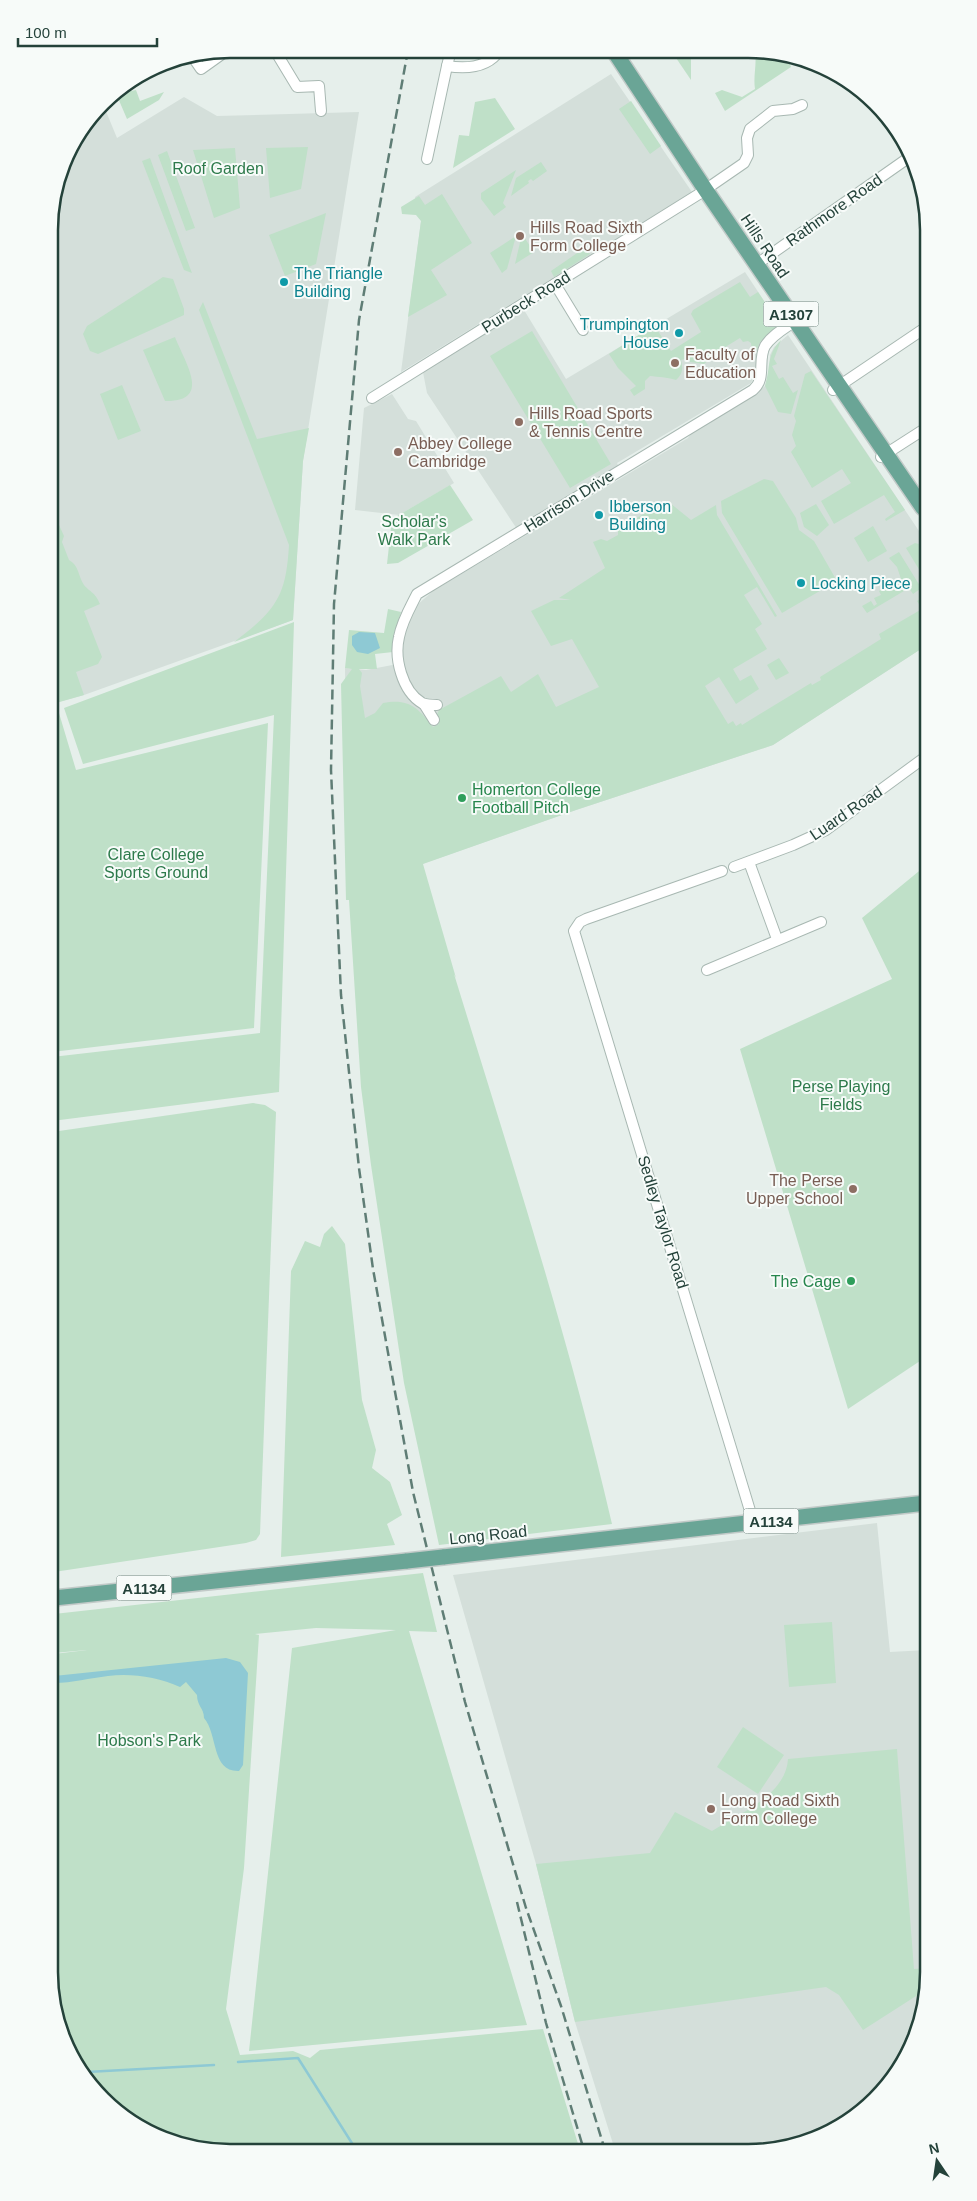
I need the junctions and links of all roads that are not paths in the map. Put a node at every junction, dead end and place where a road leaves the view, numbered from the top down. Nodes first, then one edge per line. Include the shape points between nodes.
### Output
1 (279, 58) edge
2 (449, 58) edge
3 (492, 58) edge
4 (619, 58) edge
5 (216, 59) edge
6 (196, 61) edge
7 (447, 66) junction
8 (802, 105) dead end
9 (320, 111) dead end
10 (427, 159) dead end
11 (905, 160) edge
12 (705, 189) junction
13 (757, 264) junction
14 (555, 284) junction
15 (795, 321) junction
16 (583, 330) dead end
17 (920, 331) edge
18 (836, 388) junction
19 (372, 398) dead end
20 (920, 432) edge
21 (883, 455) junction
22 (920, 504) edge
23 (424, 704) junction
24 (437, 706) dead end
25 (434, 720) dead end
26 (920, 761) edge
27 (749, 862) junction
28 (734, 867) dead end
29 (722, 871) dead end
30 (821, 922) dead end
31 (777, 940) junction
32 (707, 970) dead end
33 (919, 1505) edge
34 (752, 1524) junction
35 (58, 1598) edge

1 - 9 street via 297,87 319,86
2 - 7 street
3 - 7 street via 480,65
4 - 12 main road, Hills Road / A1307
5 - 6 street via 202,69
7 - 10 street
8 - 12 street, Purbeck Road via 773,111 750,129 748,155 744,163
11 - 13 street, Rathmore Road
12 - 13 main road, Hills Road / A1307
12 - 14 street, Purbeck Road
13 - 15 main road, Hills Road / A1307
14 - 16 street
14 - 19 street, Purbeck Road
15 - 18 main road, Hills Road / A1307
15 - 23 street, Harrison Drive via 765,347 760,382 753,390 417,594 404,618 397,646 399,667 406,684
17 - 18 street
18 - 21 main road, Hills Road / A1307
20 - 21 street
21 - 22 main road, Hills Road / A1307
23 - 24 street
23 - 25 street, Harrison Drive
26 - 27 street, Luard Road via 826,830
27 - 28 street, Luard Road
27 - 31 street
29 - 34 street, Sedley Taylor Road via 580,922 575,936
30 - 31 street
31 - 32 street
33 - 34 main road, Long Road / A1134
34 - 35 main road, Long Road / A1134, bridge

